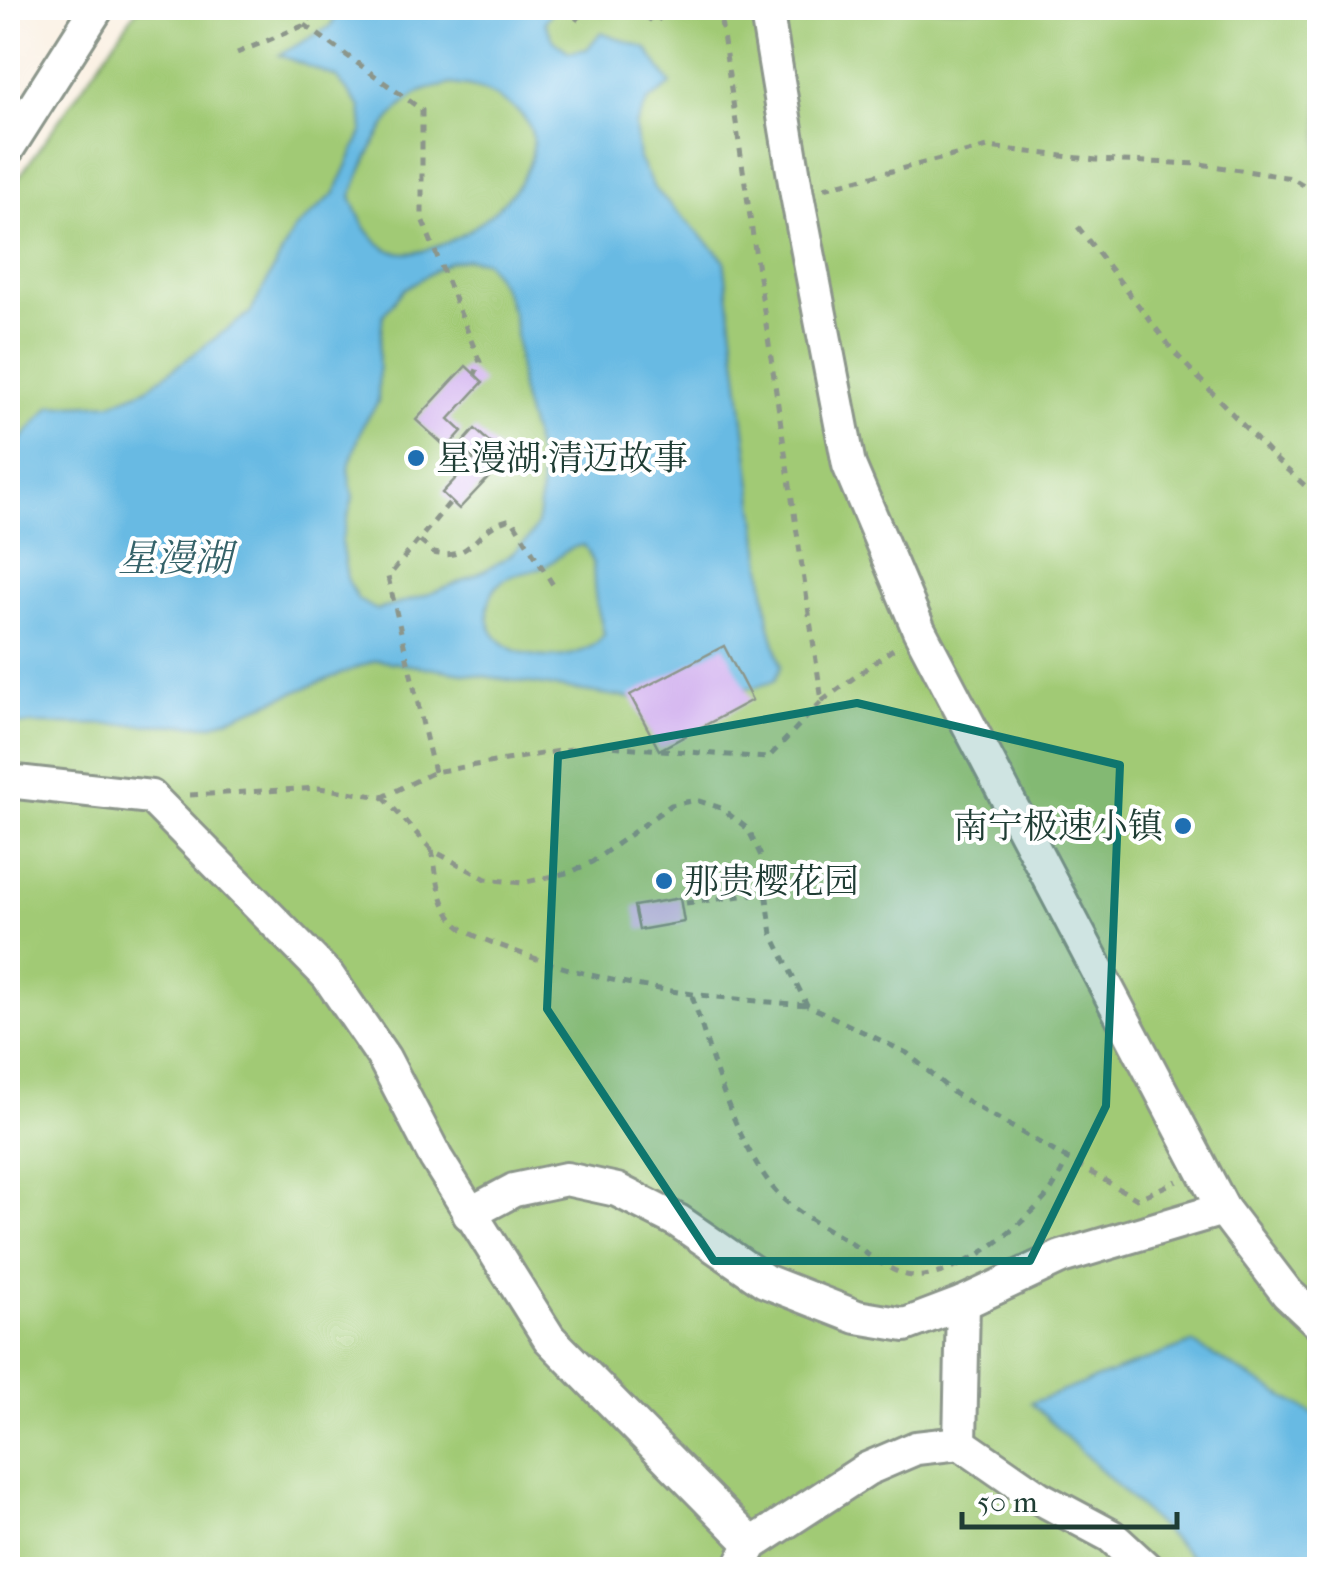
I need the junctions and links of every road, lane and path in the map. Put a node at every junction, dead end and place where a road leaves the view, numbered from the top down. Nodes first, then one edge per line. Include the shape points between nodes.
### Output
1 (97, 8) edge
2 (317, 8) edge
3 (585, 8) edge
4 (630, 8) edge
5 (719, 8) edge
6 (766, 8) edge
7 (664, 9) edge
8 (576, 21) dead end
9 (305, 24) junction
10 (236, 53) dead end
11 (8, 148) edge
12 (797, 195) junction
13 (1320, 195) edge
14 (1078, 227) dead end
15 (474, 374) dead end
16 (1320, 498) edge
17 (451, 501) dead end
18 (419, 540) junction
19 (555, 588) dead end
20 (918, 630) junction
21 (822, 702) junction
22 (434, 772) junction
23 (8, 780) edge
24 (150, 797) junction
25 (383, 797) junction
26 (432, 850) junction
27 (764, 893) junction
28 (686, 903) dead end
29 (692, 996) junction
30 (807, 1004) junction
31 (1068, 1158) junction
32 (1202, 1170) junction
33 (1223, 1209) junction
34 (470, 1214) junction
35 (963, 1303) junction
36 (1320, 1324) edge
37 (960, 1442) junction
38 (745, 1557) edge
39 (1148, 1570) edge

1 - 11 street
2 - 9 path
3 - 8 path
4 - 7 path via 656,23
5 - 21 path
6 - 12 street
9 - 10 path
9 - 15 path via 422,110 422,220 480,362
12 - 13 path via 988,147 1200,164 1292,178
12 - 20 street via 849,465
14 - 16 path via 1175,353
17 - 18 path
18 - 19 path via 434,554 457,554 496,522 512,519
18 - 22 path via 388,577
20 - 21 path
20 - 32 street
21 - 22 path via 768,758 595,745
22 - 25 path
23 - 24 street
24 - 25 path via 319,788
24 - 34 street via 328,976 384,1058
25 - 26 path
26 - 27 path via 486,879 522,883 592,862 670,806 696,800 721,808 748,829 761,856
26 - 29 path via 443,902 458,926 568,972
27 - 28 path
27 - 30 path via 772,934
29 - 30 path
29 - 31 path via 723,1093 774,1190 905,1275 940,1273 982,1253 1026,1220
30 - 31 path via 907,1053 955,1094
31 - 32 path via 1137,1199
32 - 33 street
33 - 35 street via 1061,1257
33 - 36 street via 1287,1293
34 - 35 street via 514,1190 566,1178 617,1190 678,1221 766,1281 857,1317 905,1325
34 - 38 street via 550,1338
35 - 37 street
37 - 38 street via 916,1448 867,1469
37 - 39 street via 1038,1497 1110,1536

